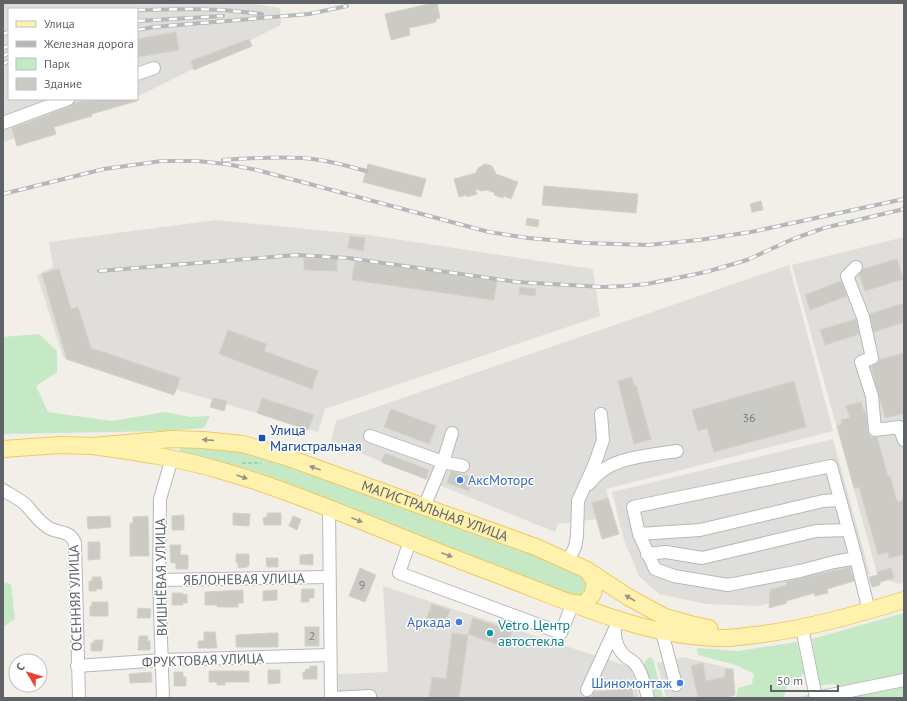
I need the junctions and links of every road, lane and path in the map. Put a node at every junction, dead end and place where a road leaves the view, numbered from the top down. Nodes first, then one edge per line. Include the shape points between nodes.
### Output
1 (154, 68) dead end
2 (138, 74) edge
3 (65, 100) edge
4 (3, 123) edge
5 (856, 267) dead end
6 (601, 414) dead end
7 (452, 433) dead end
8 (370, 436) dead end
9 (172, 440) junction
10 (904, 440) edge
11 (93, 446) junction
12 (3, 449) edge
13 (677, 451) dead end
14 (172, 458) junction
15 (443, 462) junction
16 (236, 463) dead end
17 (268, 463) dead end
18 (463, 466) dead end
19 (3, 490) edge
20 (840, 500) junction
21 (578, 501) junction
22 (424, 507) junction
23 (329, 509) junction
24 (848, 530) junction
25 (639, 534) junction
26 (410, 541) junction
27 (647, 554) junction
28 (856, 558) junction
29 (568, 561) junction
30 (587, 570) junction
31 (329, 577) junction
32 (159, 580) junction
33 (904, 600) edge
34 (573, 603) junction
35 (869, 611) junction
36 (617, 624) junction
37 (664, 624) junction
38 (802, 628) junction
39 (330, 655) junction
40 (162, 660) junction
41 (77, 666) junction
42 (904, 680) edge
43 (676, 684) dead end
44 (587, 690) dead end
45 (370, 696) dead end
46 (79, 698) edge
47 (163, 698) edge
48 (330, 698) edge
49 (648, 698) edge
50 (816, 698) edge

1 - 2 street
3 - 4 street
5 - 10 street via 847,276 863,317 872,358 861,362 872,396 875,430 899,427
6 - 21 street via 602,440 596,463
7 - 15 street
8 - 15 street
9 - 11 main road, МАГИСТРАЛЬНАЯ УЛИЦА
9 - 14 main road
22 -> 9 main road, МАГИСТРАЛЬНАЯ УЛИЦА via 243,444
11 - 12 main road, МАГИСТРАЛЬНАЯ УЛИЦА
11 - 14 main road, МАГИСТРАЛЬНАЯ УЛИЦА
13 - 21 street via 620,461 604,469 593,479
14 -> 23 main road, МАГИСТРАЛЬНАЯ УЛИЦА via 219,470
14 - 32 street, ВИШНЁВАЯ УЛИЦА via 160,499
15 - 18 street
15 - 22 street
16 - 17 path
19 - 41 street, ОСЕННЯЯ УЛИЦА via 26,505 37,520 51,529 68,534 76,543
20 - 24 street
20 - 25 street via 824,501 700,530
20 - 25 street via 831,466 632,507
21 - 29 street via 577,536
22 - 29 main road, МАГИСТРАЛЬНАЯ УЛИЦА
23 -> 26 main road, МАГИСТРАЛЬНАЯ УЛИЦА
23 - 31 street
24 - 27 street via 816,531 702,558 666,552
24 - 28 street
25 - 27 street
26 -> 34 main road, МАГИСТРАЛЬНАЯ УЛИЦА
26 - 34 street via 399,573 406,576 561,633
27 - 28 street via 655,569 674,576 728,585
28 - 35 street
29 - 30 main road, МАГИСТРАЛЬНАЯ УЛИЦА
30 - 34 main road via 595,581 593,594 584,604
37 -> 30 main road, МАГИСТРАЛЬНАЯ УЛИЦА
31 - 32 street, ЯБЛОНЕВАЯ УЛИЦА
31 - 39 street
32 - 40 street, ВИШНЁВАЯ УЛИЦА
33 - 35 main road, МАГИСТРАЛЬНАЯ УЛИЦА
34 - 36 main road, МАГИСТРАЛЬНАЯ УЛИЦА
35 - 38 main road, МАГИСТРАЛЬНАЯ УЛИЦА
36 - 37 main road, МАГИСТРАЛЬНАЯ УЛИЦА
36 - 44 street
36 - 49 street via 614,636 616,644 623,654 636,664
37 - 38 main road, МАГИСТРАЛЬНАЯ УЛИЦА via 690,624 762,634
37 - 43 street via 663,636
38 - 50 street
39 - 40 street, ФРУКТОВАЯ УЛИЦА
39 - 48 street
40 - 41 street, ФРУКТОВАЯ УЛИЦА
40 - 47 street, ВИШНЁВАЯ УЛИЦА
41 - 46 street, ОСЕННЯЯ УЛИЦА
42 - 50 street
45 - 48 street

